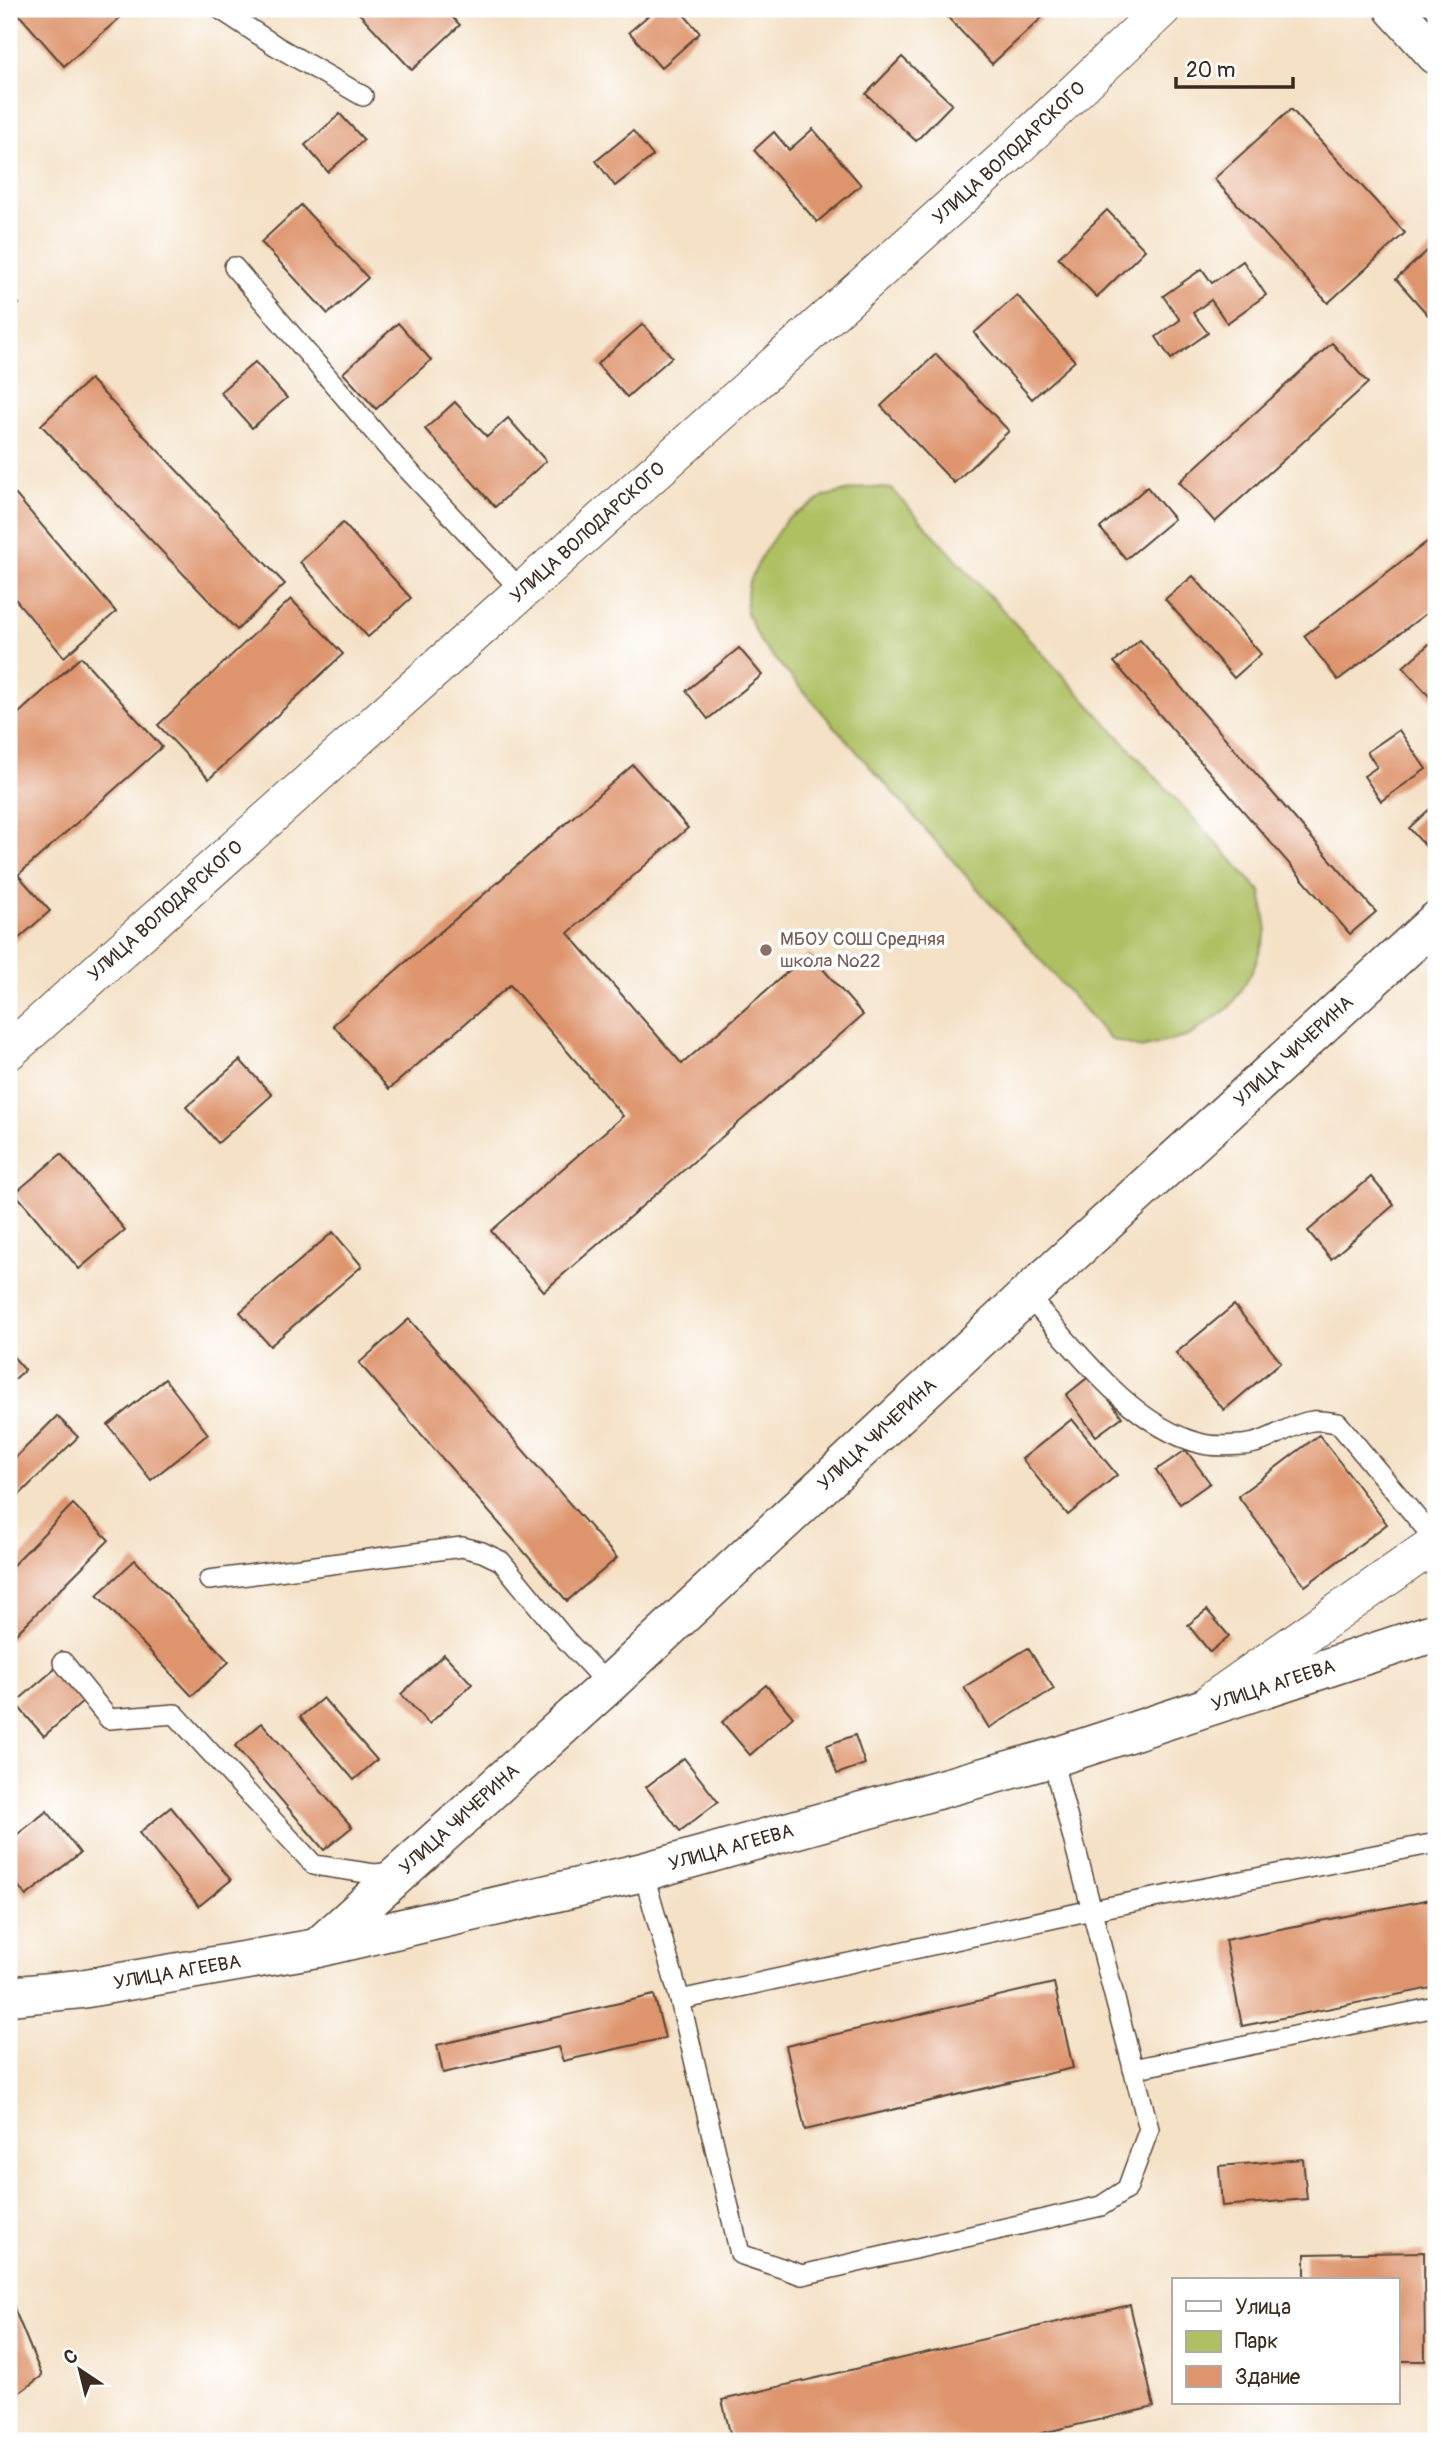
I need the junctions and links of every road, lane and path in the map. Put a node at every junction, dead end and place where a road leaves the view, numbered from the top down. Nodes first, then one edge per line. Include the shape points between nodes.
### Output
1 (220, 9) edge
2 (1162, 9) edge
3 (1394, 9) edge
4 (1436, 55) edge
5 (363, 96) dead end
6 (234, 267) dead end
7 (521, 590) junction
8 (1436, 921) edge
9 (9, 1051) edge
10 (1027, 1295) junction
11 (1436, 1542) edge
12 (209, 1580) dead end
13 (1436, 1632) edge
14 (63, 1662) dead end
15 (608, 1685) junction
16 (1199, 1710) junction
17 (1052, 1758) junction
18 (1436, 1843) edge
19 (400, 1872) junction
20 (643, 1872) junction
21 (1092, 1910) junction
22 (317, 1948) junction
23 (9, 1996) edge
24 (680, 2000) junction
25 (1436, 2007) edge
26 (1133, 2069) junction

1 - 5 lane
2 - 7 street, УЛИЦА ВОЛОДАРСКОГО via 1001,161
3 - 4 main road
6 - 7 lane via 394,455
7 - 9 street, УЛИЦА ВОЛОДАРСКОГО
8 - 10 main road, УЛИЦА ЧИЧЕРИНА
10 - 11 lane via 1128,1406 1177,1435 1200,1444 1243,1445 1313,1420 1338,1423
10 - 15 main road, УЛИЦА ЧИЧЕРИНА
11 - 16 street
12 - 15 lane via 462,1547 482,1552 501,1560
13 - 16 main road, УЛИЦА АГЕЕВА
14 - 19 lane via 109,1719 175,1714 314,1865 374,1874
15 - 19 main road, УЛИЦА ЧИЧЕРИНА
16 - 17 main road, УЛИЦА АГЕЕВА
17 - 20 main road, УЛИЦА АГЕЕВА
17 - 21 lane
18 - 21 lane
19 - 22 main road, УЛИЦА ЧИЧЕРИНА
20 - 22 main road, УЛИЦА АГЕЕВА
20 - 24 lane
21 - 24 lane
21 - 26 lane
22 - 23 main road, УЛИЦА АГЕЕВА via 81,1989
24 - 26 lane via 740,2254 802,2275 1101,2206 1126,2189 1149,2129
25 - 26 lane

